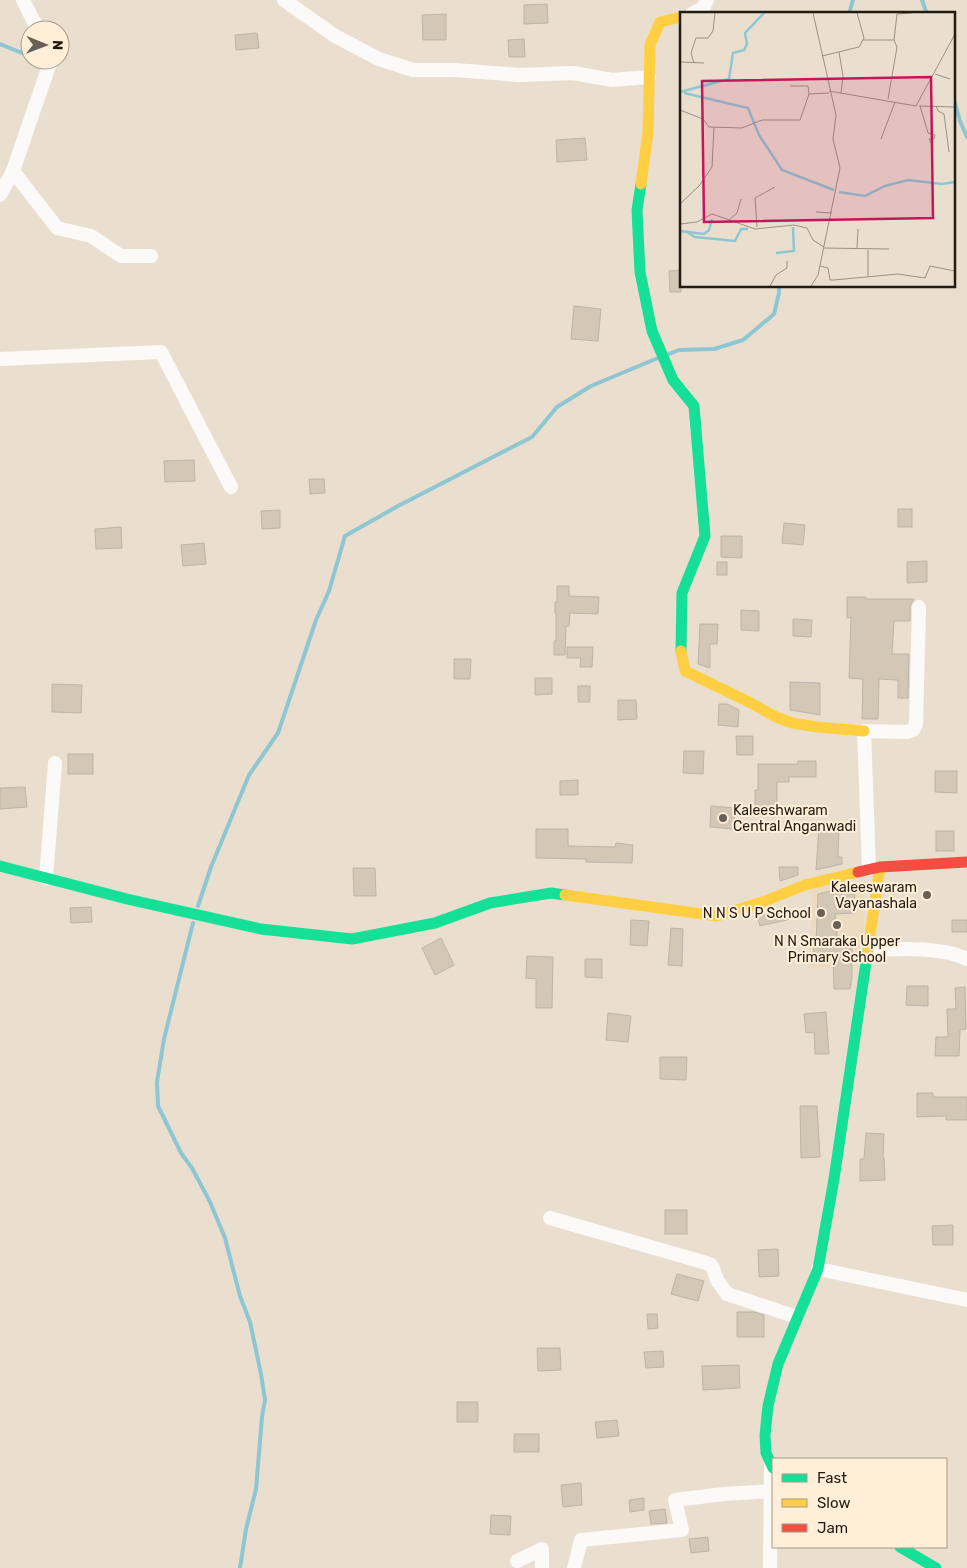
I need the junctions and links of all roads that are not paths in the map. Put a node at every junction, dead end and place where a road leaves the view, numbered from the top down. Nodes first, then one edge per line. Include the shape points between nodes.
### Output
1 (23, 0) edge
2 (284, 0) edge
3 (707, 0) edge
4 (696, 12) edge
5 (680, 17) edge
6 (33, 20) edge
7 (48, 70) edge
8 (649, 77) junction
9 (13, 171) junction
10 (0, 195) edge
11 (151, 256) dead end
12 (0, 360) edge
13 (231, 487) dead end
14 (919, 607) dead end
15 (864, 731) junction
16 (55, 763) dead end
17 (967, 862) edge
18 (0, 866) edge
19 (874, 868) junction
20 (46, 878) junction
21 (868, 950) junction
22 (967, 960) edge
23 (550, 1218) dead end
24 (818, 1269) junction
25 (967, 1300) edge
26 (798, 1317) junction
27 (772, 1467) edge
28 (770, 1491) junction
29 (902, 1548) edge
30 (517, 1561) dead end
31 (542, 1568) edge
32 (574, 1568) edge
33 (770, 1568) edge
34 (936, 1568) edge

1 - 6 street
2 - 8 street via 335,36 379,59 413,70 520,76 573,72 612,80
3 - 4 street via 703,8
5 - 8 street via 660,22 650,45
7 - 9 street
8 - 15 street via 648,132 637,210 640,272 652,331 673,380 694,406 705,536 682,593 681,652 685,671 792,723
9 - 10 street
9 - 11 street via 56,228 91,236 121,256
12 - 13 street via 161,352
14 - 15 street via 916,724 907,732
15 - 19 street
16 - 20 street
17 - 19 street
18 - 20 street
19 - 20 street via 805,885 717,916 551,893 490,903 435,923 352,938 261,929
19 - 21 street
21 - 22 street via 916,949
21 - 24 street
23 - 26 street via 710,1264 726,1294
24 - 25 street
24 - 26 street
26 - 27 street via 778,1364 768,1406 766,1453
27 - 28 street
28 - 32 street via 675,1500 682,1530 581,1540
28 - 33 street
29 - 34 street
30 - 31 street via 542,1549

